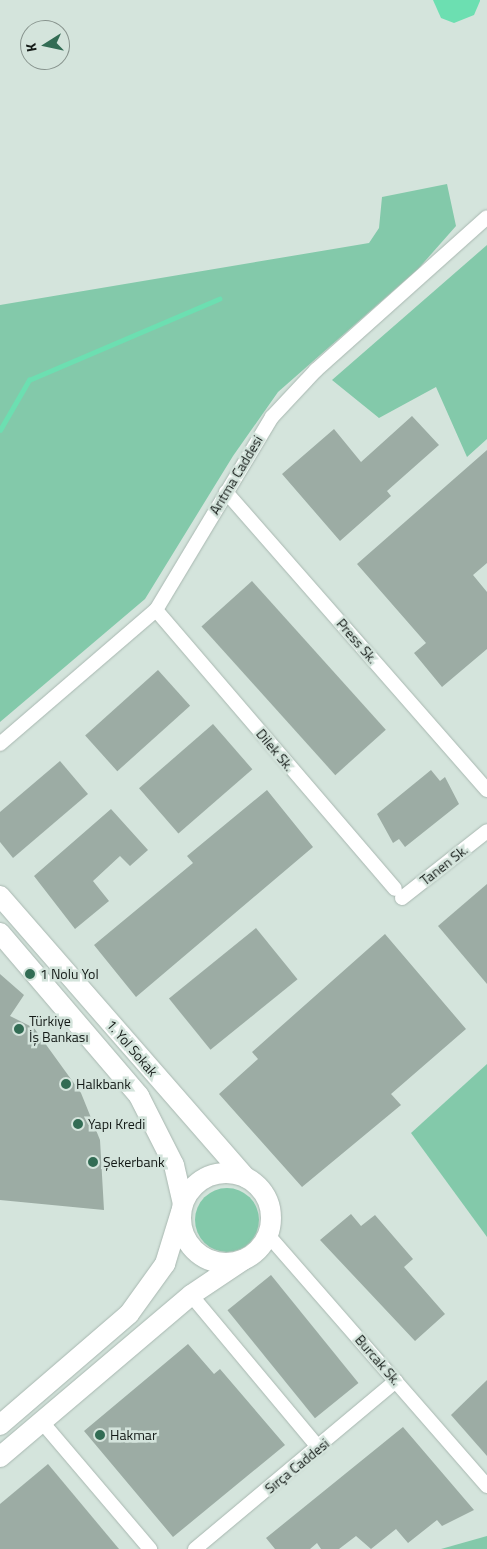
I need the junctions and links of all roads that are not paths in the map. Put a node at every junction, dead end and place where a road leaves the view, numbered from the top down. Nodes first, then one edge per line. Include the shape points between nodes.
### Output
1 (487, 217) edge
2 (226, 492) junction
3 (156, 610) junction
4 (0, 744) edge
5 (487, 790) edge
6 (487, 831) edge
7 (398, 894) joint
8 (0, 896) edge
9 (0, 933) edge
10 (245, 1177) junction
11 (182, 1207) junction
12 (268, 1235) junction
13 (243, 1260) junction
14 (191, 1295) junction
15 (396, 1381) junction
16 (42, 1422) junction
17 (0, 1425) edge
18 (319, 1448) junction
19 (0, 1457) edge
20 (487, 1486) edge
21 (150, 1549) edge
22 (195, 1549) edge

1 - 2 street, Arıtma Caddesi via 303,384 272,417
2 - 3 street, Arıtma Caddesi
2 - 5 street, Press Sk.
3 - 4 street, Arıtma Caddesi
3 - 7 street, Dilek Sk.
6 - 7 street, Tanen Sk.
8 - 10 main road, 1. Yol Sokak
9 - 11 main road, 1. Yol Sokak via 139,1096 168,1149
10 - 11 main road via 215,1174 196,1185
10 - 12 main road, 1. Yol Sokak via 265,1195 271,1222
11 - 13 main road, 1. Yol Sokak via 184,1235 202,1257 229,1264
11 - 17 main road via 165,1264 135,1307
12 - 13 main road
12 - 15 street, Burcak Sk.
13 - 14 main road
14 - 16 main road
14 - 18 street
15 - 18 street, Sırça Caddesi
15 - 20 street, Burcak Sk.
16 - 19 main road
16 - 21 street
18 - 22 street, Sırça Caddesi

